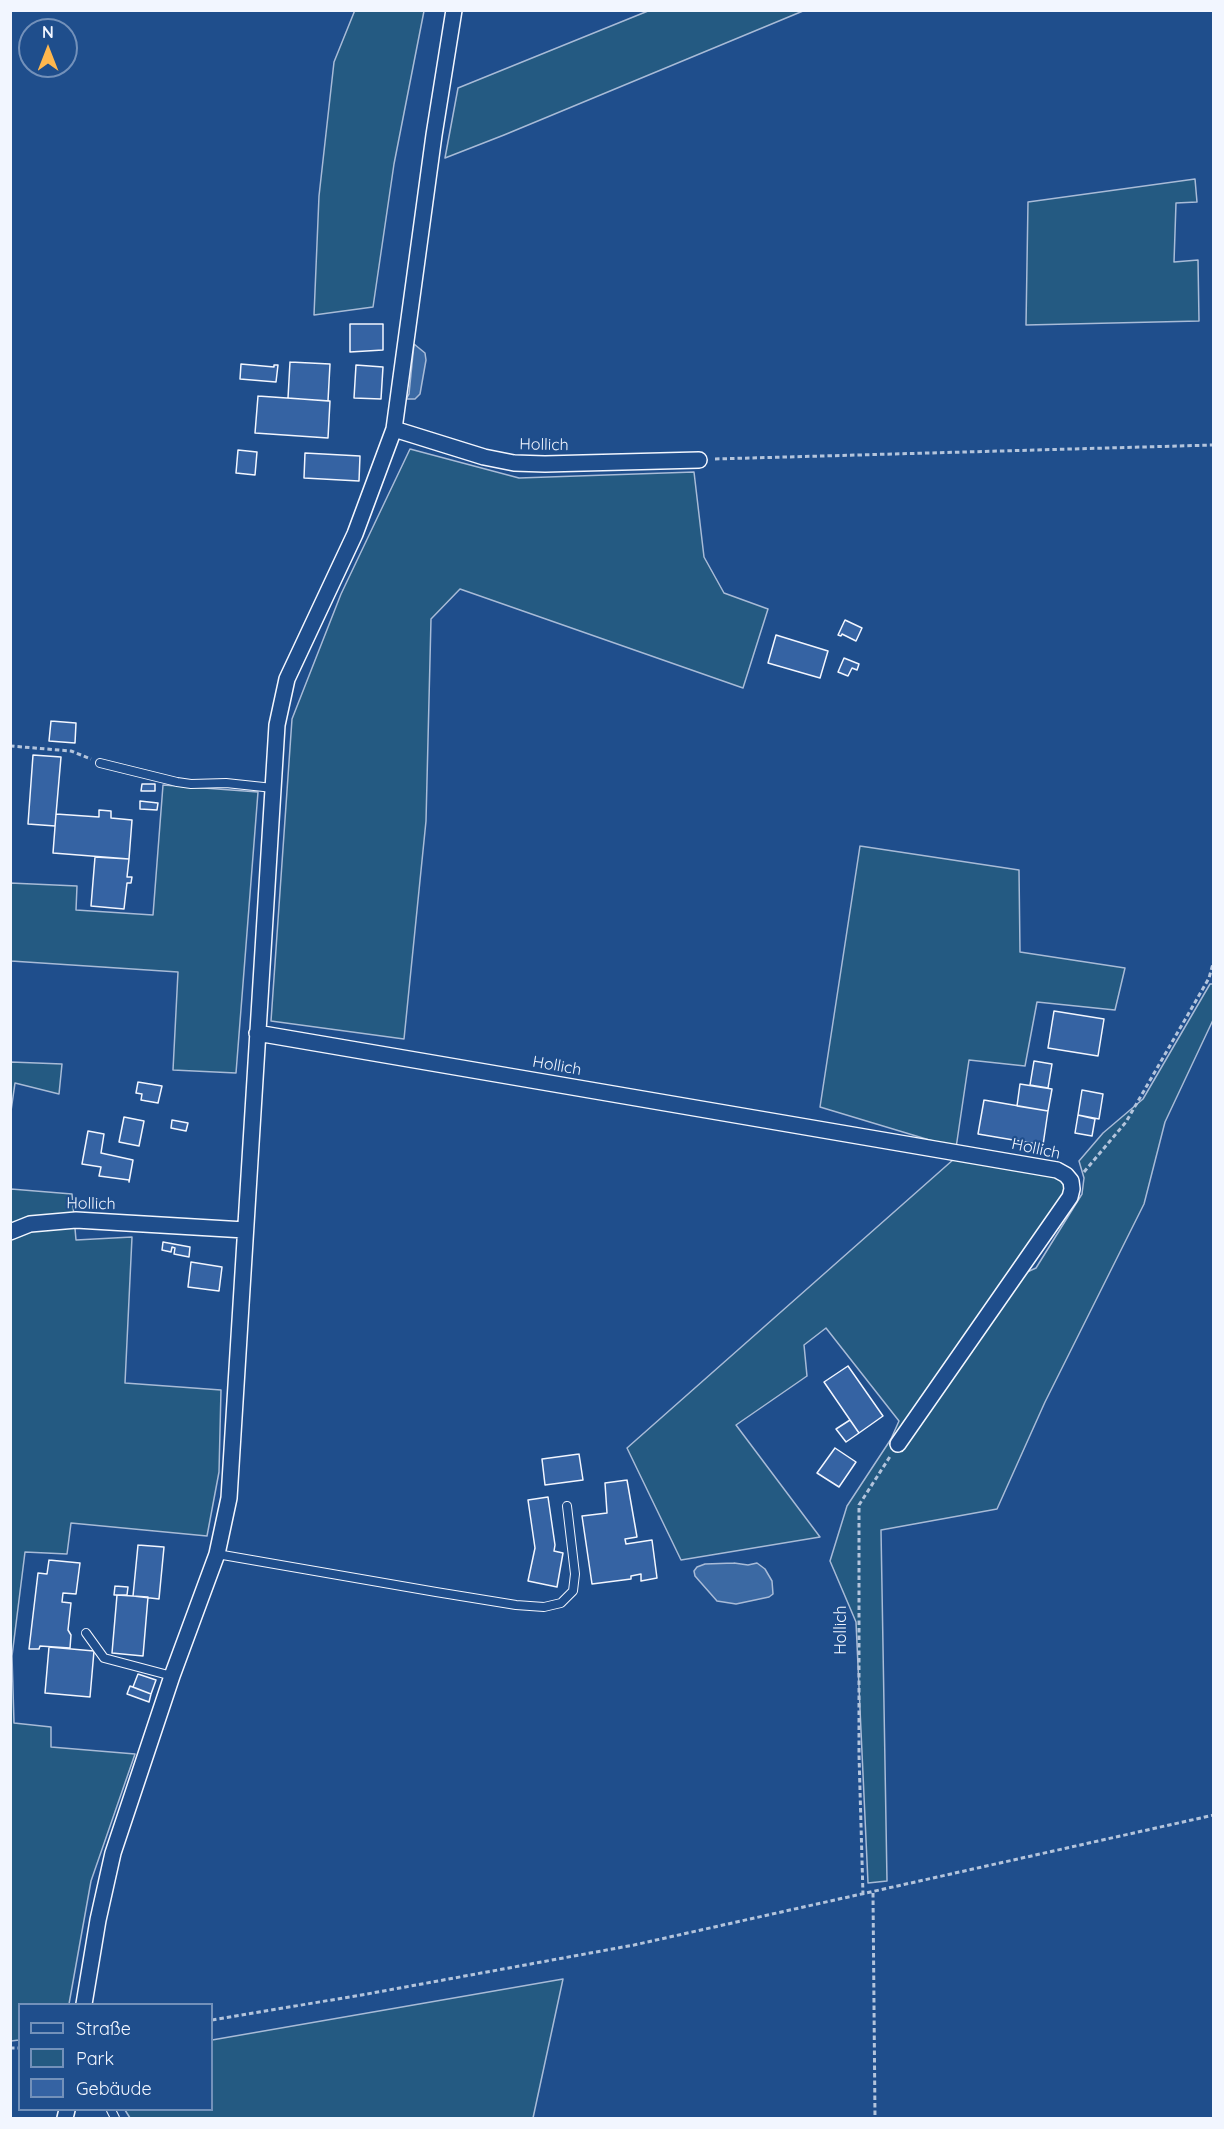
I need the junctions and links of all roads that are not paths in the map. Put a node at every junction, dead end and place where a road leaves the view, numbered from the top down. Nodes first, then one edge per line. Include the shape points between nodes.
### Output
1 (454, 10) edge
2 (394, 429) junction
3 (699, 460) road end
4 (100, 763) road end
5 (273, 788) junction
6 (257, 1033) junction
7 (244, 1230) junction
8 (10, 1233) edge
9 (898, 1444) road end
10 (567, 1506) dead end
11 (217, 1554) junction
12 (86, 1633) dead end
13 (172, 1676) junction
14 (84, 2003) edge

1 - 2 street
2 - 3 street, Hollich via 514,463
2 - 5 street via 356,534 287,679 277,725
4 - 5 lane via 177,782
5 - 6 street
6 - 7 street
6 - 9 street, Hollich via 1058,1170 1071,1181 1070,1197
7 - 8 street, Hollich via 76,1220 30,1224
7 - 11 street via 228,1498
10 - 11 lane via 573,1591 561,1603 544,1607
11 - 13 street
12 - 13 lane via 104,1658
13 - 14 street via 113,1853

